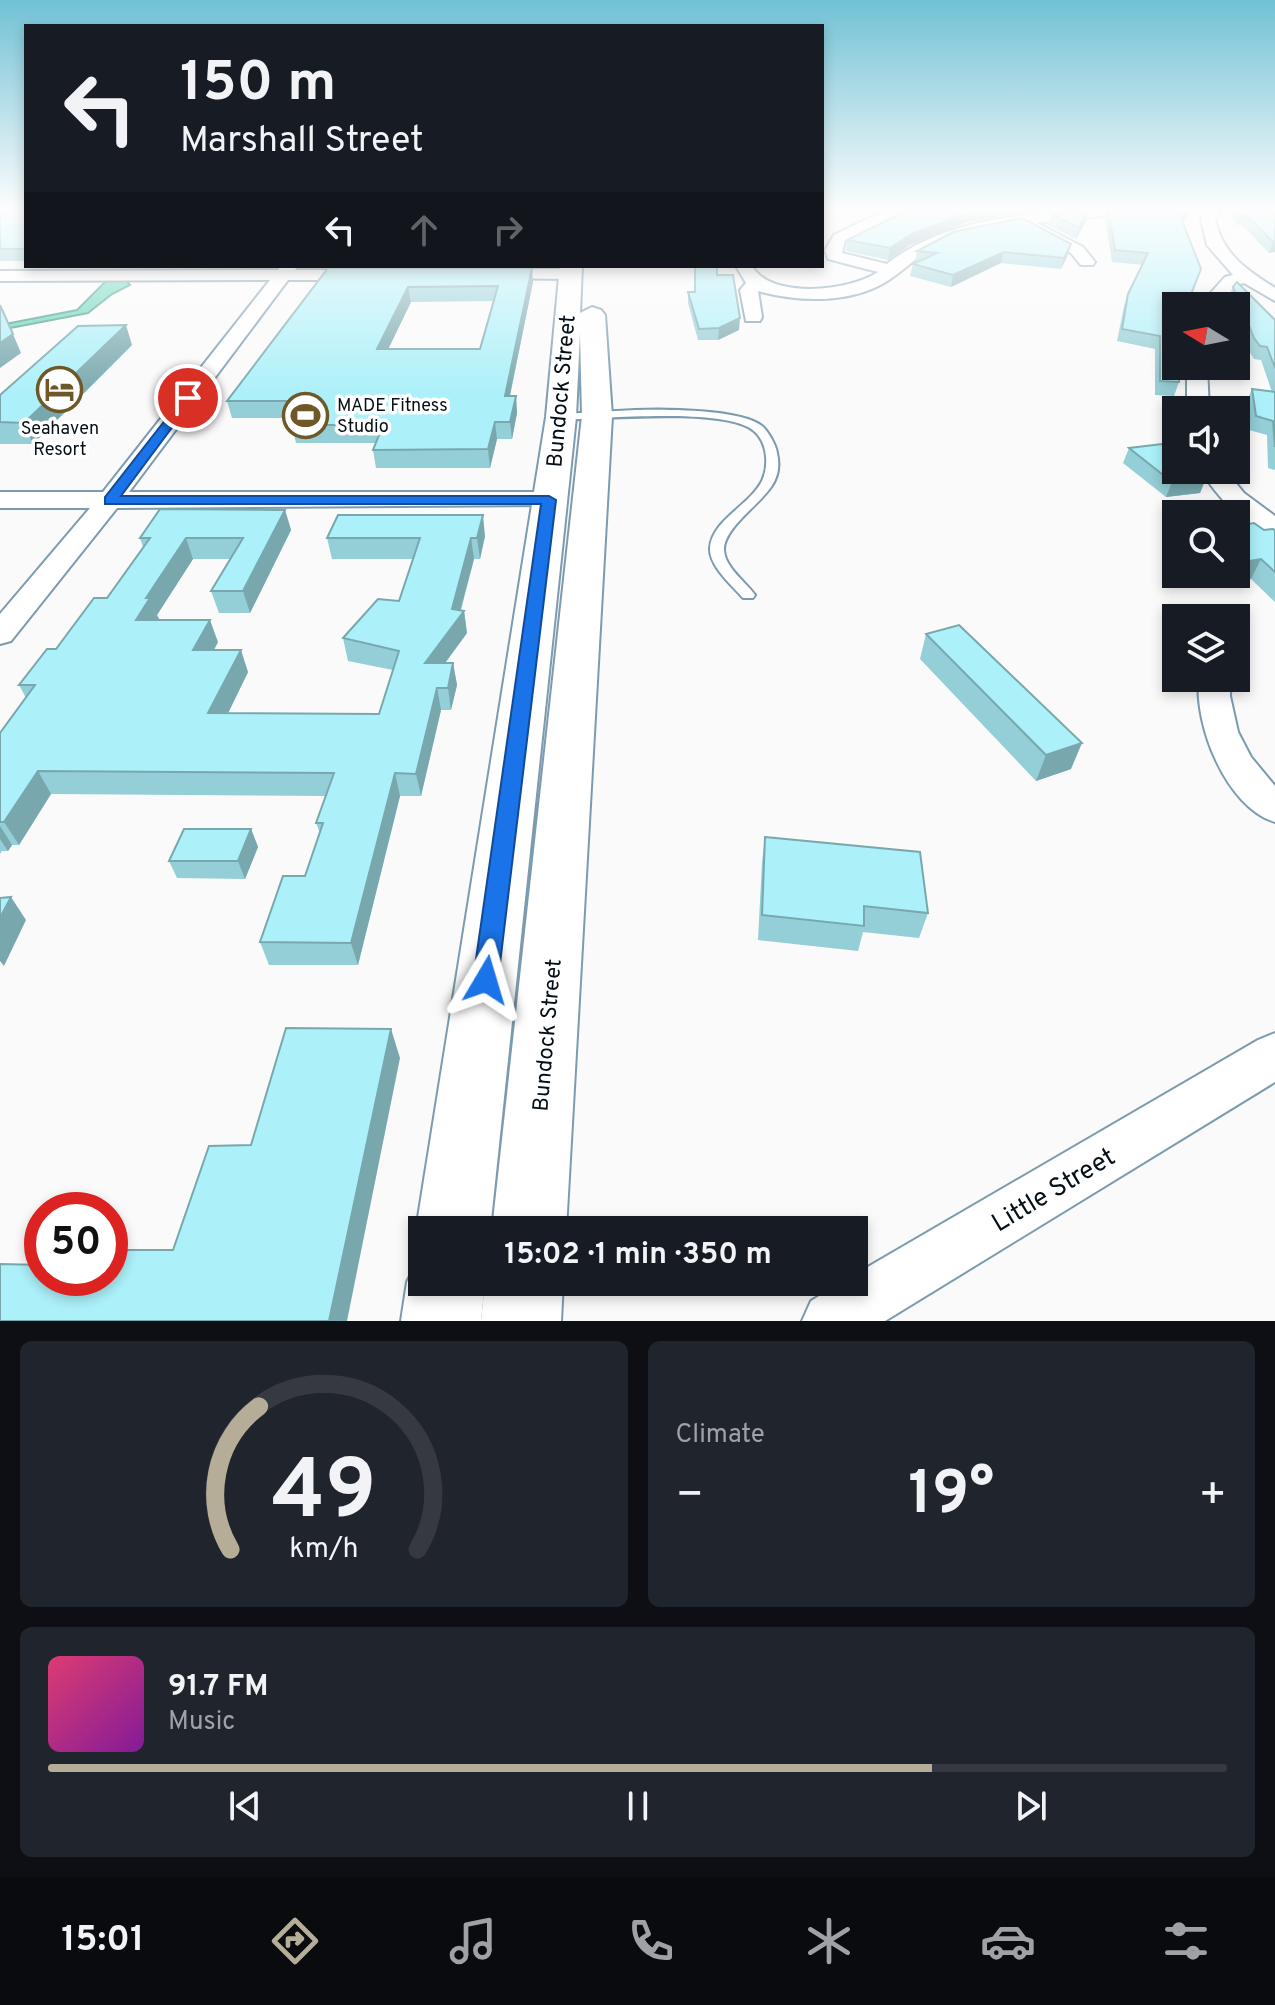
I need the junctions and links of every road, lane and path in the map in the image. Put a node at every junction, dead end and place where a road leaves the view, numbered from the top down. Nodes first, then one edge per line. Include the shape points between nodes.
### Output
1 (208, 272) edge
2 (285, 272) edge
3 (321, 272) edge
4 (521, 272) edge
5 (578, 272) edge
6 (745, 272) edge
7 (888, 272) edge
8 (1239, 272) edge
9 (471, 274) edge
10 (392, 275) edge
11 (0, 276) edge
12 (1246, 277) junction
13 (755, 283) junction
14 (1221, 292) edge
15 (1275, 296) edge
16 (753, 317) dead end
17 (579, 417) junction
18 (1224, 484) edge
19 (0, 500) edge
20 (110, 500) junction
21 (549, 500) junction
22 (1275, 529) edge
23 (748, 595) dead end
24 (0, 634) edge
25 (1212, 692) edge
26 (1275, 808) edge
27 (1275, 1056) edge
28 (455, 1216) edge
29 (530, 1216) edge
30 (444, 1296) edge
31 (523, 1296) edge
32 (441, 1321) edge
33 (521, 1321) edge
34 (831, 1321) edge

1 - 11 street
2 - 20 street
3 - 10 street
4 - 9 street
5 - 17 main road, Bundock Street
6 - 13 street
7 - 13 street via 874,282 833,293 778,291
8 - 12 street
12 - 14 street via 1231,281
12 - 15 street
13 - 16 street via 749,290
17 - 21 main road, Bundock Street
17 - 23 lane via 692,415 758,428 772,452 766,486 719,537 717,550
17 - 29 main road, Bundock Street
18 - 22 street
19 - 20 street
20 - 21 street
20 - 24 street
21 - 28 main road, Bundock Street
25 - 26 street via 1224,740
27 - 34 street, Little Street
30 - 32 main road
31 - 33 main road

